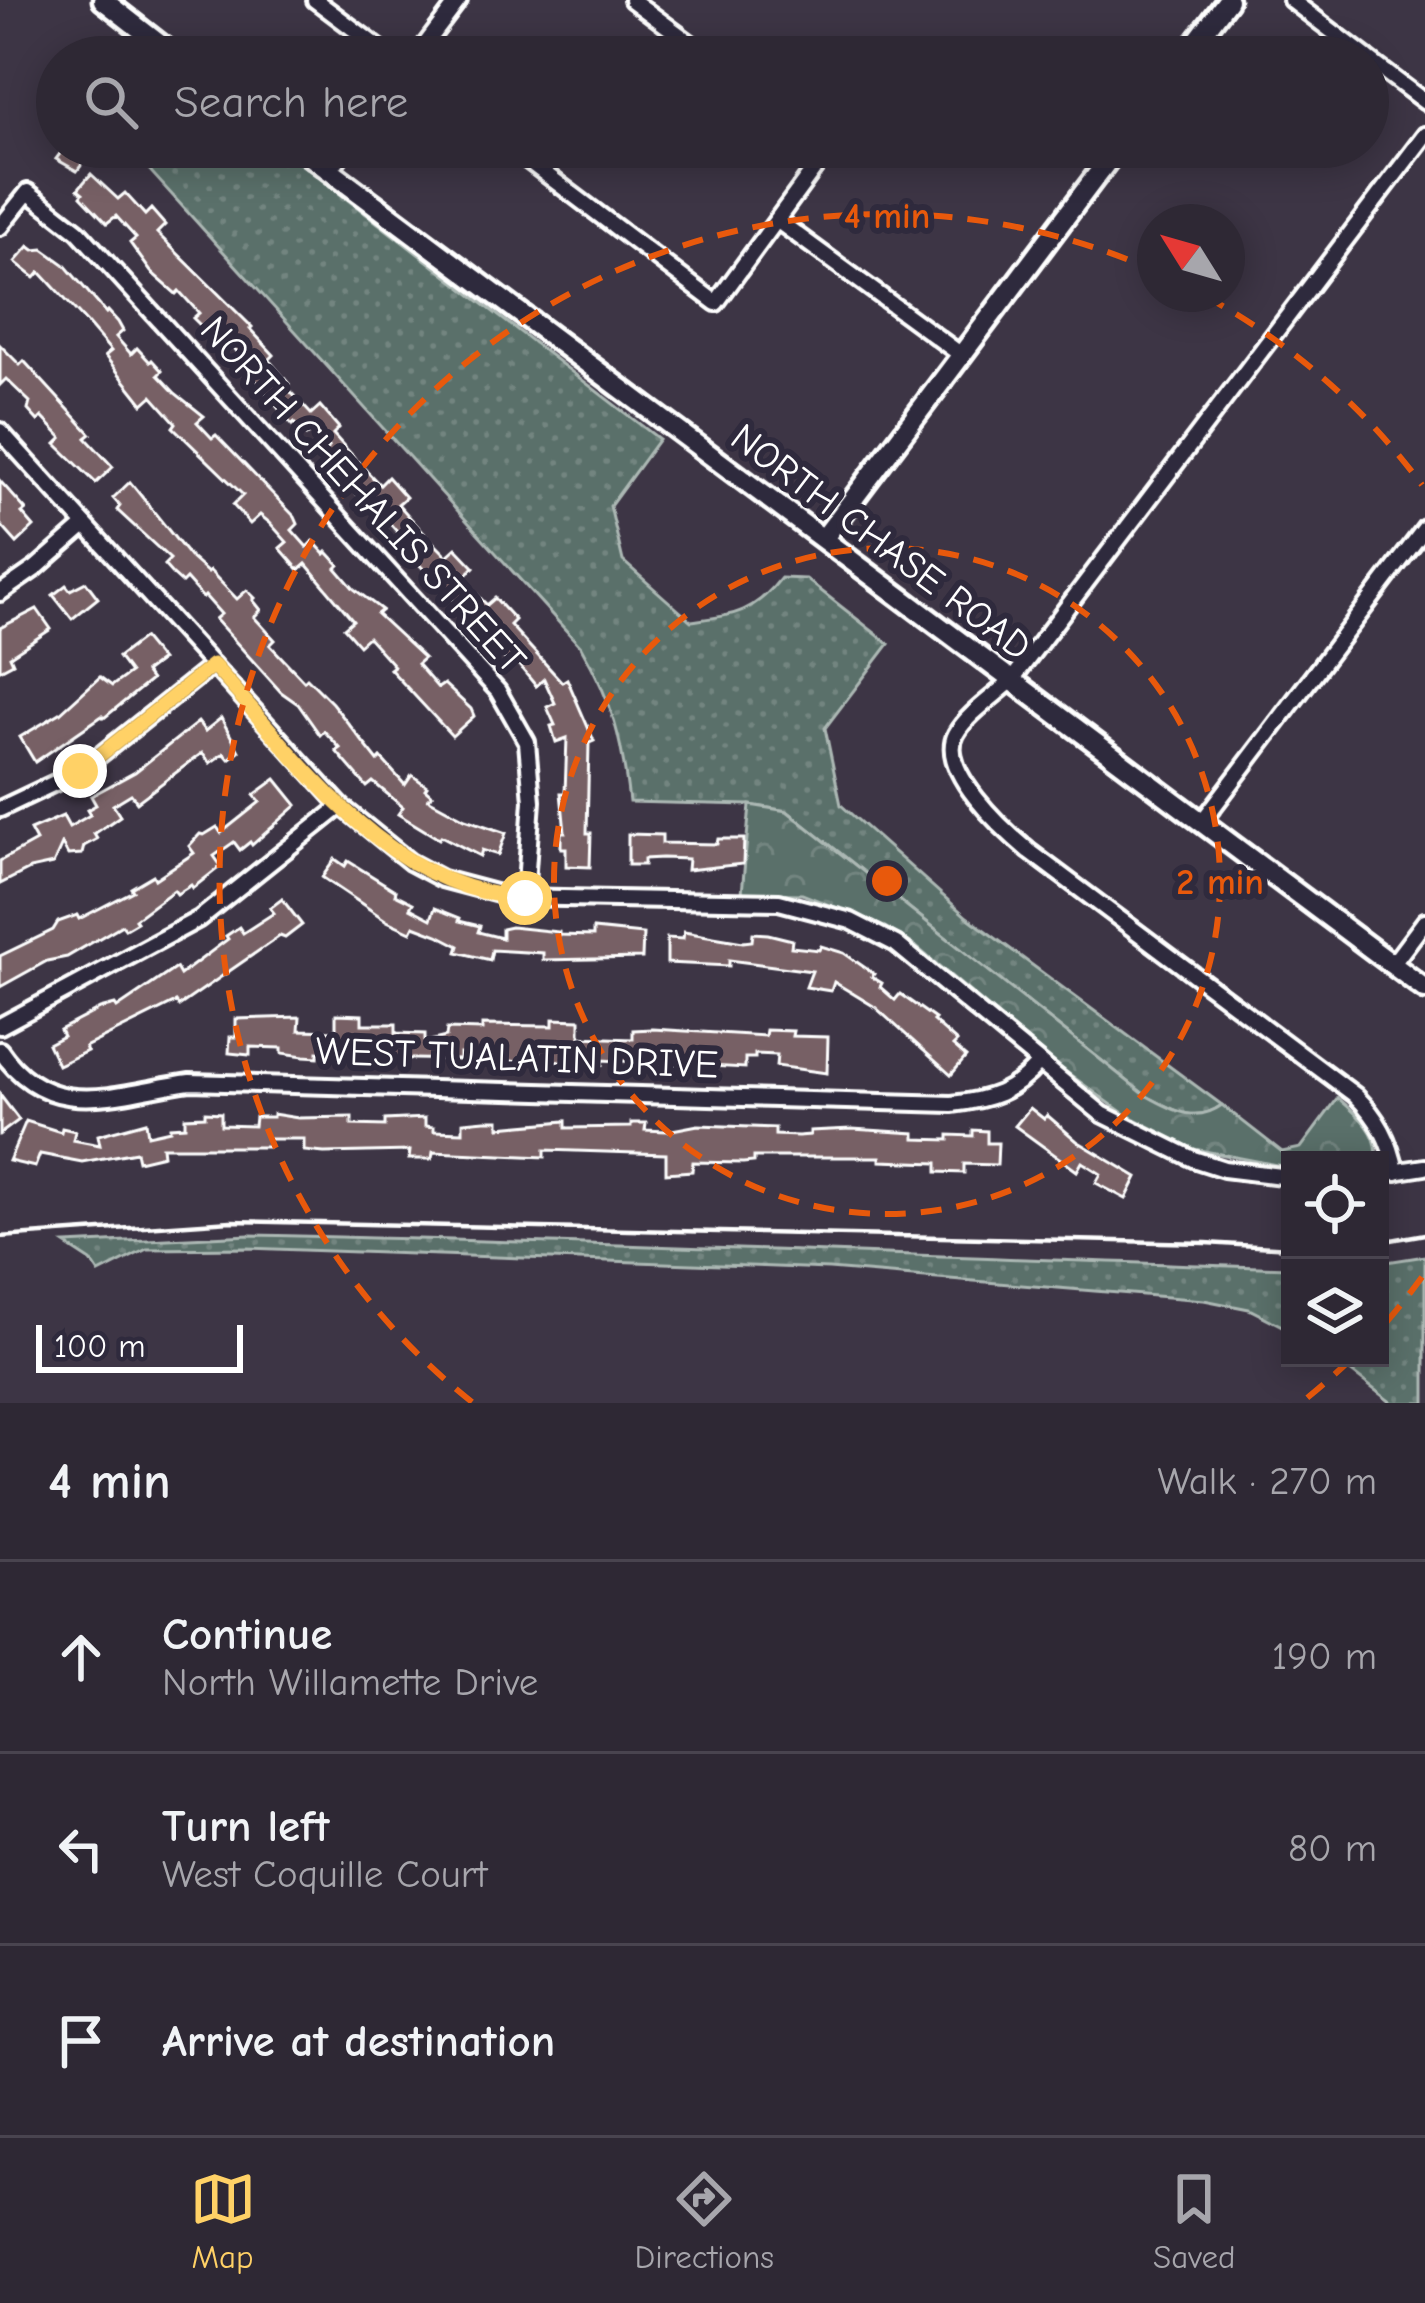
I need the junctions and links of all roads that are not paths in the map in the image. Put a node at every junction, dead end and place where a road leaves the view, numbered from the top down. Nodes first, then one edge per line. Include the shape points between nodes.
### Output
1 (103, 0) edge
2 (315, 0) edge
3 (459, 0) edge
4 (632, 0) edge
5 (1228, 0) edge
6 (1291, 0) edge
7 (149, 36) edge
8 (363, 36) edge
9 (432, 36) edge
10 (681, 36) edge
11 (1201, 36) edge
12 (1338, 36) edge
13 (1389, 75) edge
14 (1425, 102) edge
15 (1425, 135) edge
16 (326, 168) edge
17 (538, 168) edge
18 (816, 168) edge
19 (1101, 168) edge
20 (329, 170) joint
21 (778, 221) junction
22 (0, 227) edge
23 (960, 354) junction
24 (0, 431) edge
25 (85, 525) junction
26 (1425, 528) edge
27 (824, 538) junction
28 (0, 593) edge
29 (213, 665) junction
30 (1012, 680) junction
31 (341, 806) junction
32 (0, 809) edge
33 (1202, 823) junction
34 (525, 898) junction
35 (1425, 922) edge
36 (1392, 965) junction
37 (1425, 989) edge
38 (0, 1025) edge
39 (0, 1050) edge
40 (1038, 1064) junction
41 (1388, 1151) edge
42 (1425, 1166) edge
43 (1389, 1173) edge
44 (1281, 1176) edge

1 - 7 street
2 - 8 street
3 - 9 street
4 - 10 street
5 - 11 street
6 - 12 street
13 - 14 street
15 - 30 street
16 - 20 street, NORTH CHASE ROAD
17 - 21 street via 716,303
18 - 21 street
19 - 23 street
20 - 27 street, NORTH CHASE ROAD
21 - 23 street
22 - 34 street, NORTH CHEHALIS STREET via 28,192 78,231 498,691 527,742
23 - 27 street
24 - 25 street
25 - 28 street
25 - 29 street
26 - 33 street
27 - 30 street, NORTH CHASE ROAD
29 - 31 street
29 - 32 street via 80,771
30 - 33 street, NORTH CHASE ROAD
30 - 41 street via 954,738 958,765 985,811 1355,1095 1388,1139
31 - 34 street via 426,871
31 - 38 street via 199,919
33 - 36 street, NORTH CHASE ROAD
34 - 40 street via 779,902 827,913 896,944
35 - 36 street
36 - 37 street, NORTH CHASE ROAD
39 - 40 street, WEST TUALATIN DRIVE via 47,1090 90,1100 190,1082 952,1104 1005,1092
40 - 44 street via 1102,1114 1167,1148
42 - 43 street

